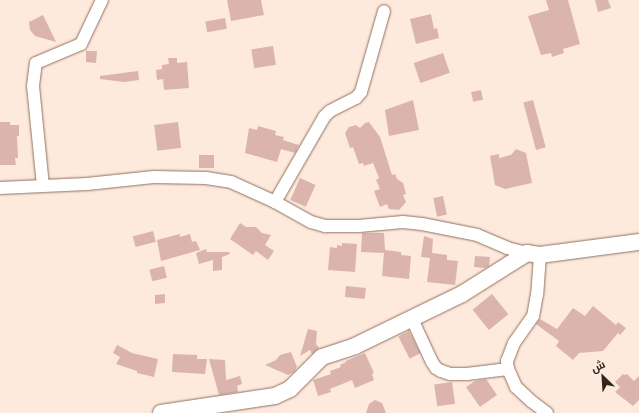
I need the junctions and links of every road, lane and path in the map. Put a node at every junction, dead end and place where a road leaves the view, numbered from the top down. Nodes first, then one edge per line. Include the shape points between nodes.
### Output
1 (102, 0) edge
2 (384, 11) dead end
3 (44, 186) junction
4 (0, 188) edge
5 (274, 202) junction
6 (639, 242) edge
7 (533, 254) junction
8 (412, 319) junction
9 (508, 368) junction
10 (161, 413) edge
11 (547, 413) edge

1 - 3 street via 82,44 36,63 33,86
2 - 5 street via 361,92 356,98 330,111 324,117
3 - 4 street
3 - 5 street via 187,176 231,182
5 - 7 street via 311,222 325,226 403,222 422,224 477,235 507,248
6 - 7 street
7 - 8 street
7 - 9 street via 537,294 533,316 508,353
8 - 9 street via 432,362 441,371 467,374
8 - 10 street via 355,346 322,357 290,389 275,396
9 - 11 street via 516,387

